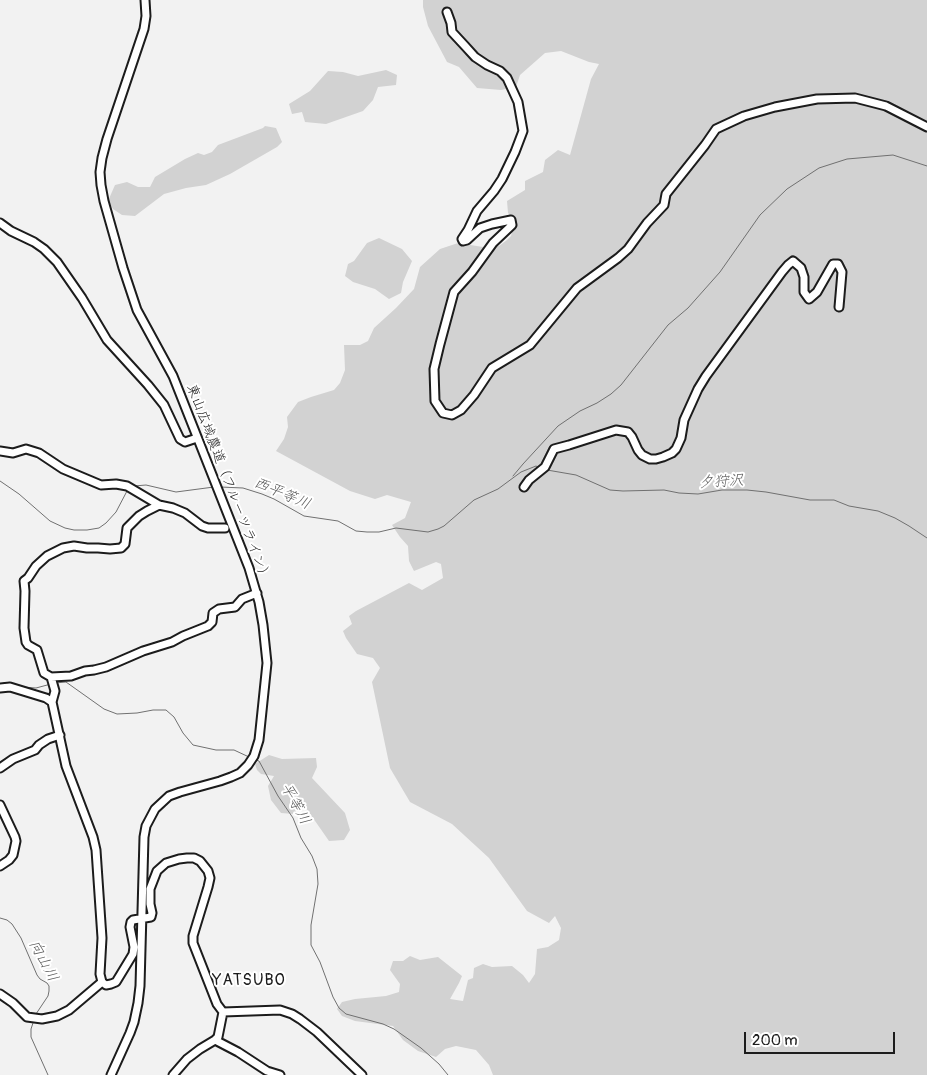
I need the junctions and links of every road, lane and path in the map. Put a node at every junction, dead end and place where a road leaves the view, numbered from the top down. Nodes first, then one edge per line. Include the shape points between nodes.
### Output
1 (146, 0) edge
2 (447, 12) dead end
3 (927, 127) edge
4 (0, 223) edge
5 (839, 307) dead end
6 (197, 438) junction
7 (0, 451) edge
8 (524, 487) dead end
9 (159, 505) junction
10 (225, 528) dead end
11 (257, 593) junction
12 (52, 681) junction
13 (0, 688) edge
14 (52, 702) junction
15 (60, 735) junction
16 (0, 768) edge
17 (0, 805) edge
18 (0, 866) edge
19 (141, 919) junction
20 (102, 982) junction
21 (0, 994) edge
22 (223, 1012) junction
23 (215, 1040) junction
24 (111, 1075) edge
25 (173, 1075) edge
26 (280, 1075) edge
27 (362, 1075) edge

1 - 6 street, 東山広域農道（フルーツライン） via 144,30 107,139 101,165 101,185 130,293 173,376
2 - 3 street via 452,32 461,42 476,57 507,78 518,102 522,130 502,179 477,211 462,239 467,240 480,228 511,220 512,225 493,243 454,292 434,369 435,401 443,413 452,415 461,410 492,368 530,345 577,288 628,249 664,205 666,194 716,129 775,107 817,99 854,98 886,106
4 - 6 street via 34,242 57,262 107,340 164,405 180,439 185,442
5 - 8 street via 842,272 838,264 833,264 809,299 804,292 801,268 793,261 706,376 672,453 650,459 642,455 628,432 616,430 554,448 545,467
6 - 11 street, 東山広域農道（フルーツライン）
7 - 9 street via 13,453 26,449 39,453 70,473 101,485 131,488
9 - 10 street via 185,513 202,526
9 - 12 street via 139,516 127,528 125,544 121,548 63,548 47,556 24,581 26,642 37,650 44,673
11 - 12 street via 245,596 235,607 219,609 208,626 172,642 106,667
11 - 19 street, 東山広域農道（フルーツライン） via 266,663 259,740 254,756 240,773 169,796 155,809 144,837
12 - 14 street via 55,691
13 - 14 street via 10,687
14 - 15 street
15 - 16 street
15 - 20 street via 66,766 96,850
17 - 18 street via 16,841 13,855
19 - 20 street via 131,922 133,954 120,977 111,984
19 - 22 street via 151,917 150,889 162,866 194,858 206,867 210,878 193,943
19 - 24 street, 東山広域農道（フルーツライン） via 138,1003 130,1033
20 - 21 street via 69,1010 42,1020 27,1017
22 - 23 street
22 - 27 street via 280,1010 292,1014 317,1032
23 - 25 street via 193,1054
23 - 26 street via 267,1071

